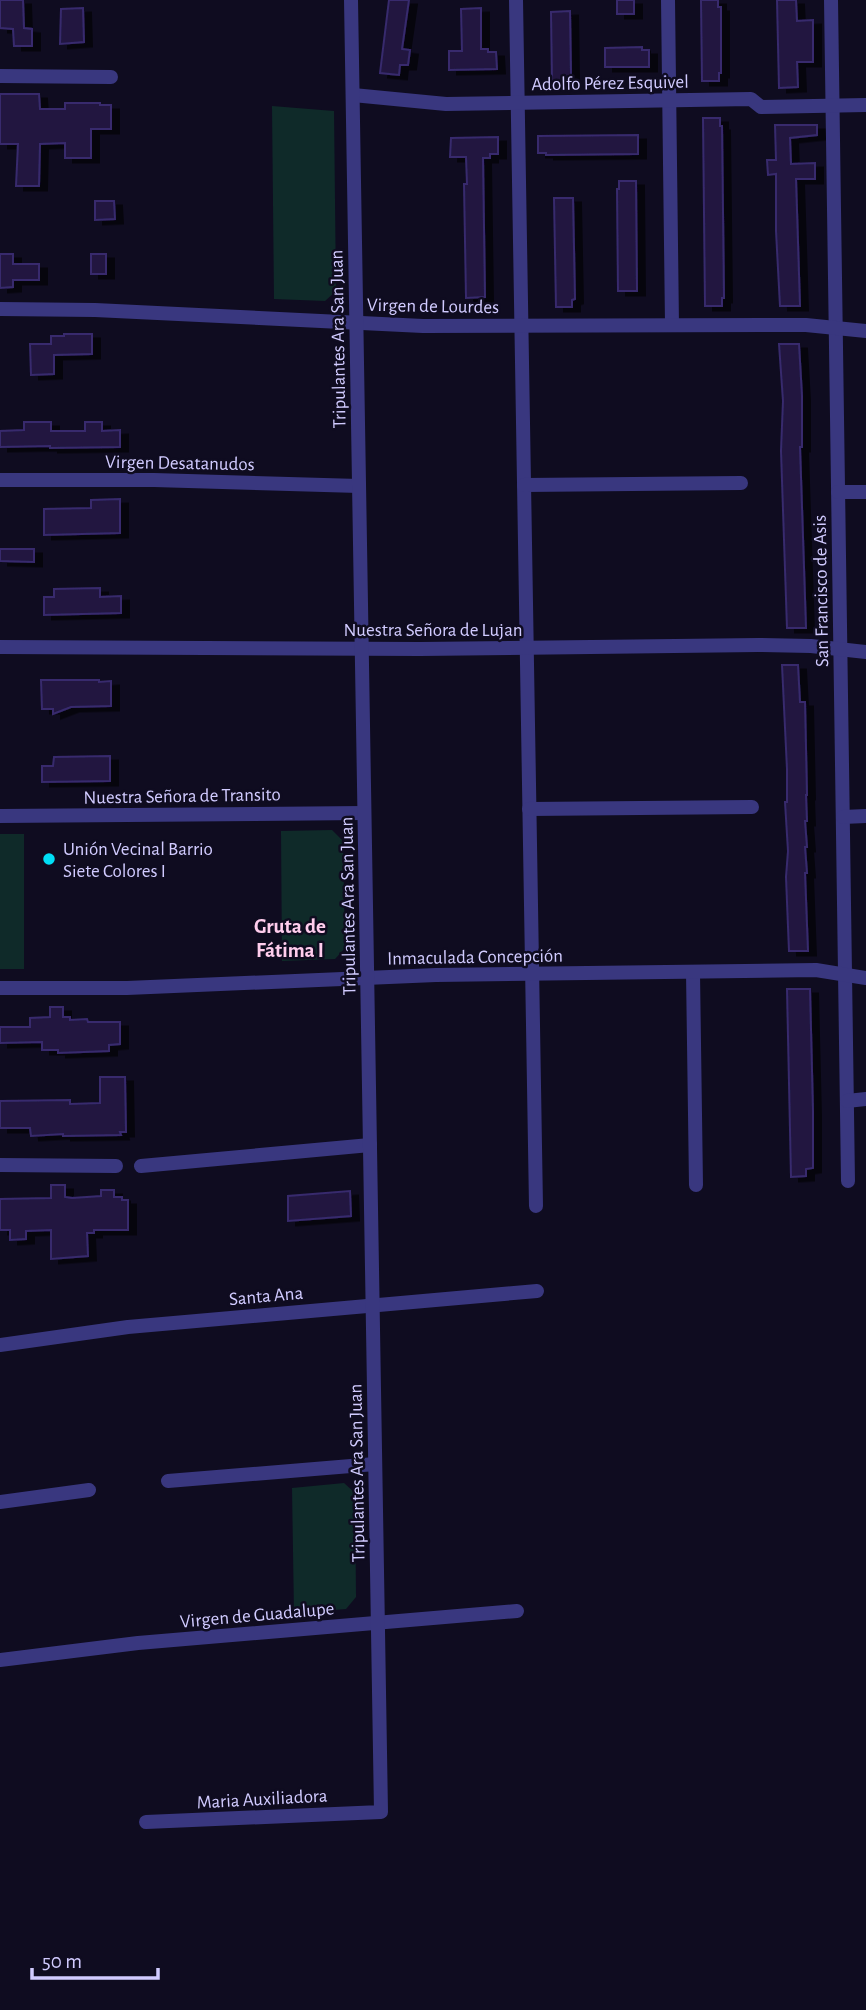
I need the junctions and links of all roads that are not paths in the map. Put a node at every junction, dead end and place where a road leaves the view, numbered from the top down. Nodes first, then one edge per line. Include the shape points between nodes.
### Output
1 (351, 0) edge
2 (516, 0) edge
3 (667, 0) edge
4 (831, 0) edge
5 (0, 76) edge
6 (111, 77) dead end
7 (353, 94) junction
8 (669, 100) junction
9 (517, 103) junction
10 (866, 105) edge
11 (833, 106) junction
12 (0, 309) edge
13 (356, 323) junction
14 (672, 325) junction
15 (521, 326) junction
16 (836, 328) junction
17 (866, 331) edge
18 (0, 480) edge
19 (741, 483) dead end
20 (524, 485) junction
21 (359, 486) junction
22 (838, 492) junction
23 (866, 492) edge
24 (0, 646) edge
25 (526, 648) junction
26 (362, 649) junction
27 (841, 649) junction
28 (866, 652) edge
29 (752, 807) dead end
30 (529, 809) junction
31 (364, 813) junction
32 (0, 816) edge
33 (866, 816) edge
34 (843, 817) junction
35 (693, 972) junction
36 (532, 974) junction
37 (845, 975) junction
38 (367, 978) junction
39 (866, 978) edge
40 (0, 988) edge
41 (866, 1099) edge
42 (847, 1101) junction
43 (370, 1145) junction
44 (0, 1165) edge
45 (116, 1166) dead end
46 (141, 1166) dead end
47 (848, 1181) dead end
48 (696, 1185) dead end
49 (536, 1206) dead end
50 (537, 1291) dead end
51 (373, 1305) junction
52 (0, 1345) edge
53 (375, 1464) junction
54 (168, 1481) dead end
55 (89, 1490) dead end
56 (0, 1502) edge
57 (517, 1611) dead end
58 (378, 1623) junction
59 (0, 1660) edge
60 (381, 1812) joint
61 (146, 1822) dead end

1 - 7 street, Tripulantes Ara San Juan
2 - 9 street
3 - 8 street
4 - 11 street, San Francisco de Asis
5 - 6 street
7 - 9 street, Adolfo Pérez Esquivel via 446,104
7 - 13 street, Tripulantes Ara San Juan
8 - 9 street, Adolfo Pérez Esquivel
8 - 11 street, Adolfo Pérez Esquivel via 751,99 761,107
8 - 14 street
9 - 15 street
10 - 11 street, Adolfo Pérez Esquivel
11 - 16 street, San Francisco de Asis
12 - 13 street, Virgen de Lourdes
13 - 15 street, Virgen de Lourdes
13 - 21 street, Tripulantes Ara San Juan
14 - 15 street, Virgen de Lourdes
14 - 16 street, Virgen de Lourdes
15 - 20 street
16 - 17 street, Virgen de Lourdes
16 - 22 street, San Francisco de Asis
18 - 21 street, Virgen Desatanudos
19 - 20 street
20 - 25 street
21 - 26 street, Tripulantes Ara San Juan
22 - 23 street
22 - 27 street, San Francisco de Asis
24 - 26 street, Nuestra Señora de Lujan
25 - 26 street, Nuestra Señora de Lujan
25 - 27 street, Nuestra Señora de Lujan via 758,645
25 - 30 street
26 - 31 street, Tripulantes Ara San Juan
27 - 28 street, Nuestra Señora de Lujan
27 - 34 street, San Francisco de Asis
29 - 30 street
30 - 36 street
31 - 32 street, Nuestra Señora de Transito
31 - 38 street, Tripulantes Ara San Juan
33 - 34 street
34 - 37 street, San Francisco de Asis
35 - 36 street, Inmaculada Concepción
35 - 37 street, Inmaculada Concepción via 816,970
35 - 48 street
36 - 38 street, Inmaculada Concepción
36 - 49 street
37 - 39 street, Inmaculada Concepción
37 - 42 street, San Francisco de Asis
38 - 40 street, Inmaculada Concepción
38 - 43 street, Tripulantes Ara San Juan
41 - 42 street
42 - 47 street, San Francisco de Asis
43 - 46 street
43 - 51 street, Tripulantes Ara San Juan
44 - 45 street
50 - 51 street, Santa Ana
51 - 52 street, Santa Ana via 128,1327
51 - 53 street, Tripulantes Ara San Juan
53 - 54 street
53 - 58 street, Tripulantes Ara San Juan
55 - 56 street
57 - 58 street, Virgen de Guadalupe
58 - 59 street, Virgen de Guadalupe
58 - 60 street, Tripulantes Ara San Juan
60 - 61 street, Maria Auxiliadora

